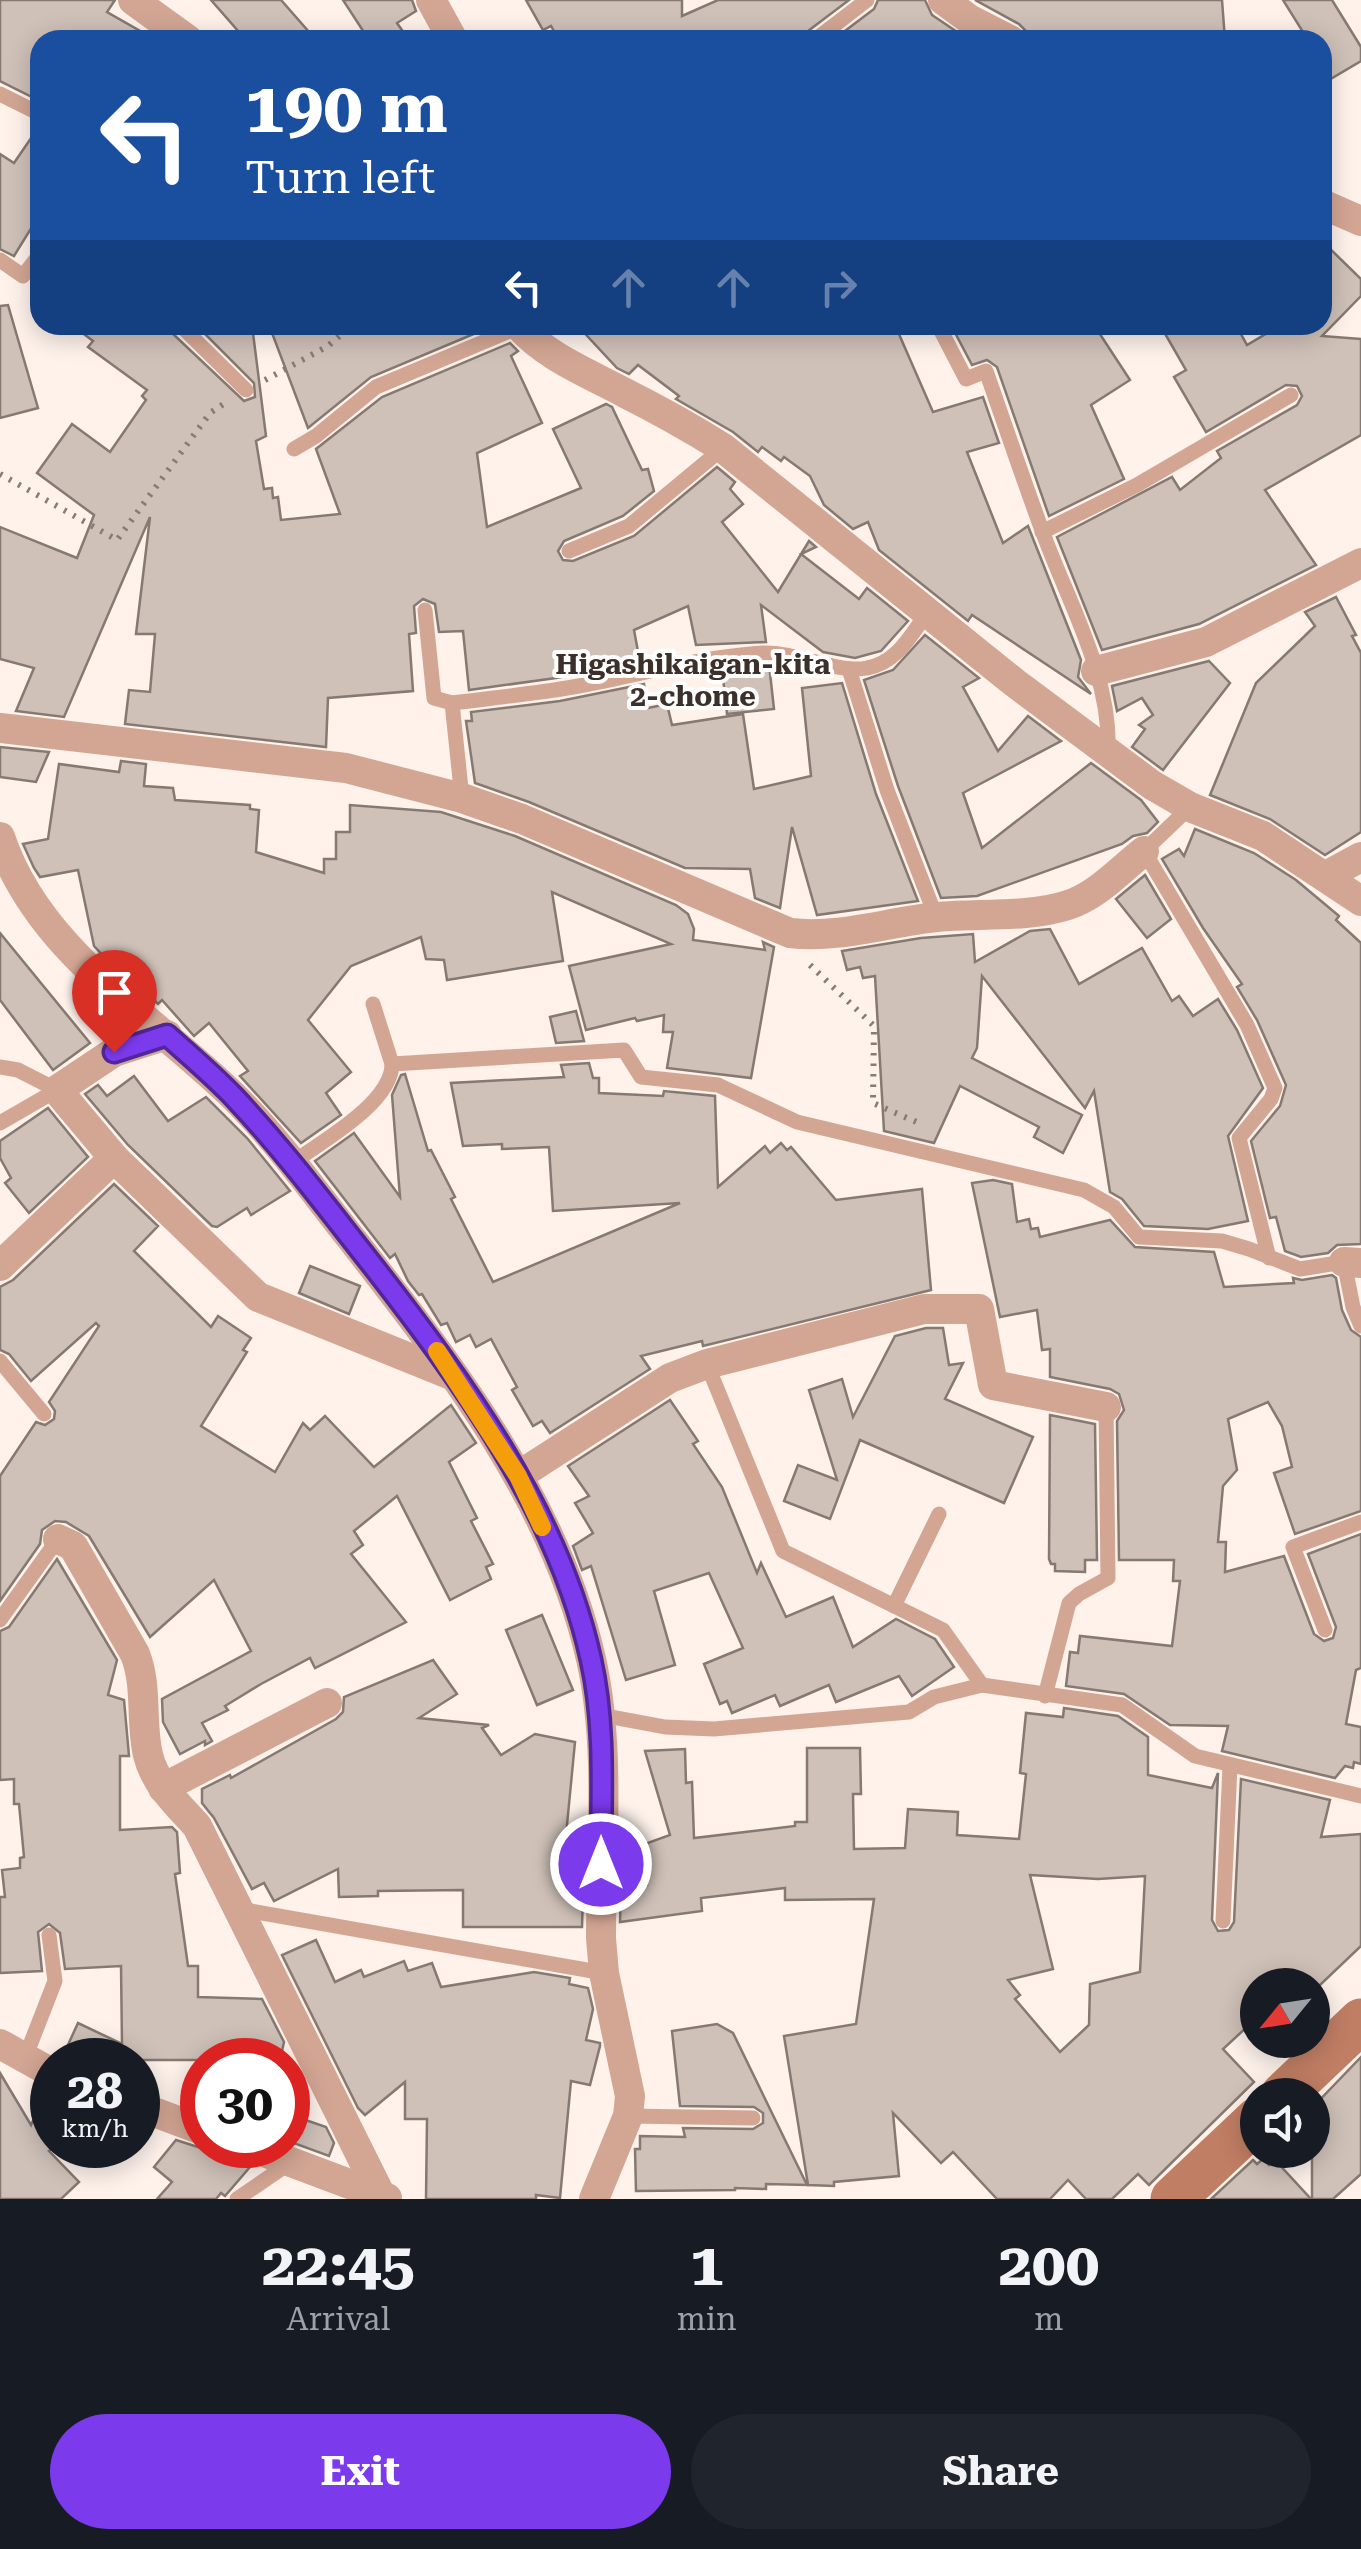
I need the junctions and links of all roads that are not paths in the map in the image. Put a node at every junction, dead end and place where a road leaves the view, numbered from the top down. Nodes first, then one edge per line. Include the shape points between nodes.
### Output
1 (133, 0) edge
2 (431, 0) edge
3 (867, 0) edge
4 (952, 3) edge
5 (174, 30) edge
6 (448, 30) edge
7 (828, 30) edge
8 (994, 30) edge
9 (0, 94) edge
10 (30, 109) edge
11 (1332, 208) edge
12 (1361, 221) edge
13 (0, 260) edge
14 (30, 268) edge
15 (190, 335) edge
16 (497, 335) edge
17 (529, 335) edge
18 (943, 335) edge
19 (246, 390) road end
20 (1291, 394) dead end
21 (722, 448) junction
22 (294, 449) dead end
23 (1042, 532) junction
24 (568, 552) dead end
25 (1361, 563) edge
26 (424, 610) dead end
27 (926, 612) junction
28 (850, 670) junction
29 (1096, 671) junction
30 (452, 703) junction
31 (0, 728) edge
32 (1108, 754) junction
33 (462, 798) junction
34 (1190, 807) junction
35 (0, 837) edge
36 (1144, 851) junction
37 (1361, 857) edge
38 (1326, 876) junction
39 (1361, 900) edge
40 (936, 917) junction
41 (373, 1004) dead end
42 (167, 1035) junction
43 (392, 1064) junction
44 (0, 1066) edge
45 (57, 1090) junction
46 (0, 1123) edge
47 (114, 1158) junction
48 (292, 1163) junction
49 (1269, 1258) junction
50 (1352, 1263) edge
51 (0, 1266) edge
52 (1361, 1326) edge
53 (0, 1361) edge
54 (707, 1364) junction
55 (457, 1377) junction
56 (1106, 1407) joint
57 (44, 1414) dead end
58 (518, 1476) junction
59 (939, 1514) dead end
60 (1361, 1522) edge
61 (58, 1540) joint
62 (894, 1606) junction
63 (0, 1620) edge
64 (1326, 1630) dead end
65 (982, 1685) junction
66 (1045, 1696) junction
67 (327, 1703) dead end
68 (601, 1715) junction
69 (1230, 1766) junction
70 (162, 1788) junction
71 (1361, 1796) edge
72 (239, 1910) junction
73 (1223, 1922) dead end
74 (49, 1936) dead end
75 (604, 1973) junction
76 (1361, 2021) edge
77 (13, 2051) edge
78 (1301, 2078) edge
79 (628, 2116) junction
80 (753, 2118) dead end
81 (1240, 2136) edge
82 (283, 2168) edge
83 (308, 2168) edge
84 (384, 2196) edge
85 (236, 2199) edge
86 (594, 2199) edge
87 (1173, 2199) edge

1 - 5 street
2 - 6 street
3 - 7 lane
4 - 8 street
9 - 10 lane
11 - 12 street
13 - 14 lane via 24,276
15 - 19 lane
16 - 22 lane via 376,387
17 - 21 street via 558,358
18 - 23 lane via 966,378 986,371
20 - 23 lane
21 - 24 lane via 628,526
21 - 27 street
23 - 29 lane
25 - 29 street via 1206,642
26 - 30 lane via 434,698
27 - 28 lane via 898,654
27 - 32 street
28 - 30 lane via 768,652
28 - 40 lane
29 - 32 lane via 1110,722
30 - 33 lane
31 - 33 street via 346,768
32 - 34 street
33 - 40 street via 790,933 814,936
34 - 36 lane
34 - 38 street via 1263,836
35 - 42 street via 36,910 64,946
36 - 40 street via 1070,905
36 - 49 lane via 1247,1026 1275,1088 1239,1138
37 - 38 street
38 - 39 street
41 - 43 lane
42 - 45 street via 114,1052
42 - 48 street via 232,1094
43 - 48 lane via 392,1074 364,1112
43 - 49 lane via 624,1050 641,1076 718,1085 796,1122 1084,1190 1114,1207 1139,1236 1222,1242
44 - 45 lane
45 - 46 lane
45 - 47 street
47 - 51 street
47 - 55 street via 258,1297
48 - 55 street
49 - 50 lane via 1300,1269
50 - 52 lane via 1353,1307
53 - 57 lane
54 - 56 street via 924,1309 979,1310 994,1385
54 - 58 street via 670,1378
54 - 62 lane via 782,1551
55 - 58 street
56 - 66 lane via 1108,1578 1068,1603
58 - 68 street via 574,1599
59 - 62 lane
60 - 64 lane via 1293,1547
61 - 63 lane
61 - 70 street via 73,1546 135,1654 148,1756
62 - 65 lane via 942,1630
65 - 66 lane
65 - 68 lane via 934,1697 909,1712 714,1729
66 - 69 lane via 1122,1705 1195,1756
67 - 70 street
68 - 75 street
69 - 71 lane
69 - 73 lane
70 - 72 street via 198,1826
72 - 75 lane
72 - 84 street
74 - 77 lane via 56,1981
75 - 79 street via 630,2096
76 - 78 main road
79 - 80 lane
79 - 86 street
81 - 87 main road
82 - 85 lane
83 - 84 street

